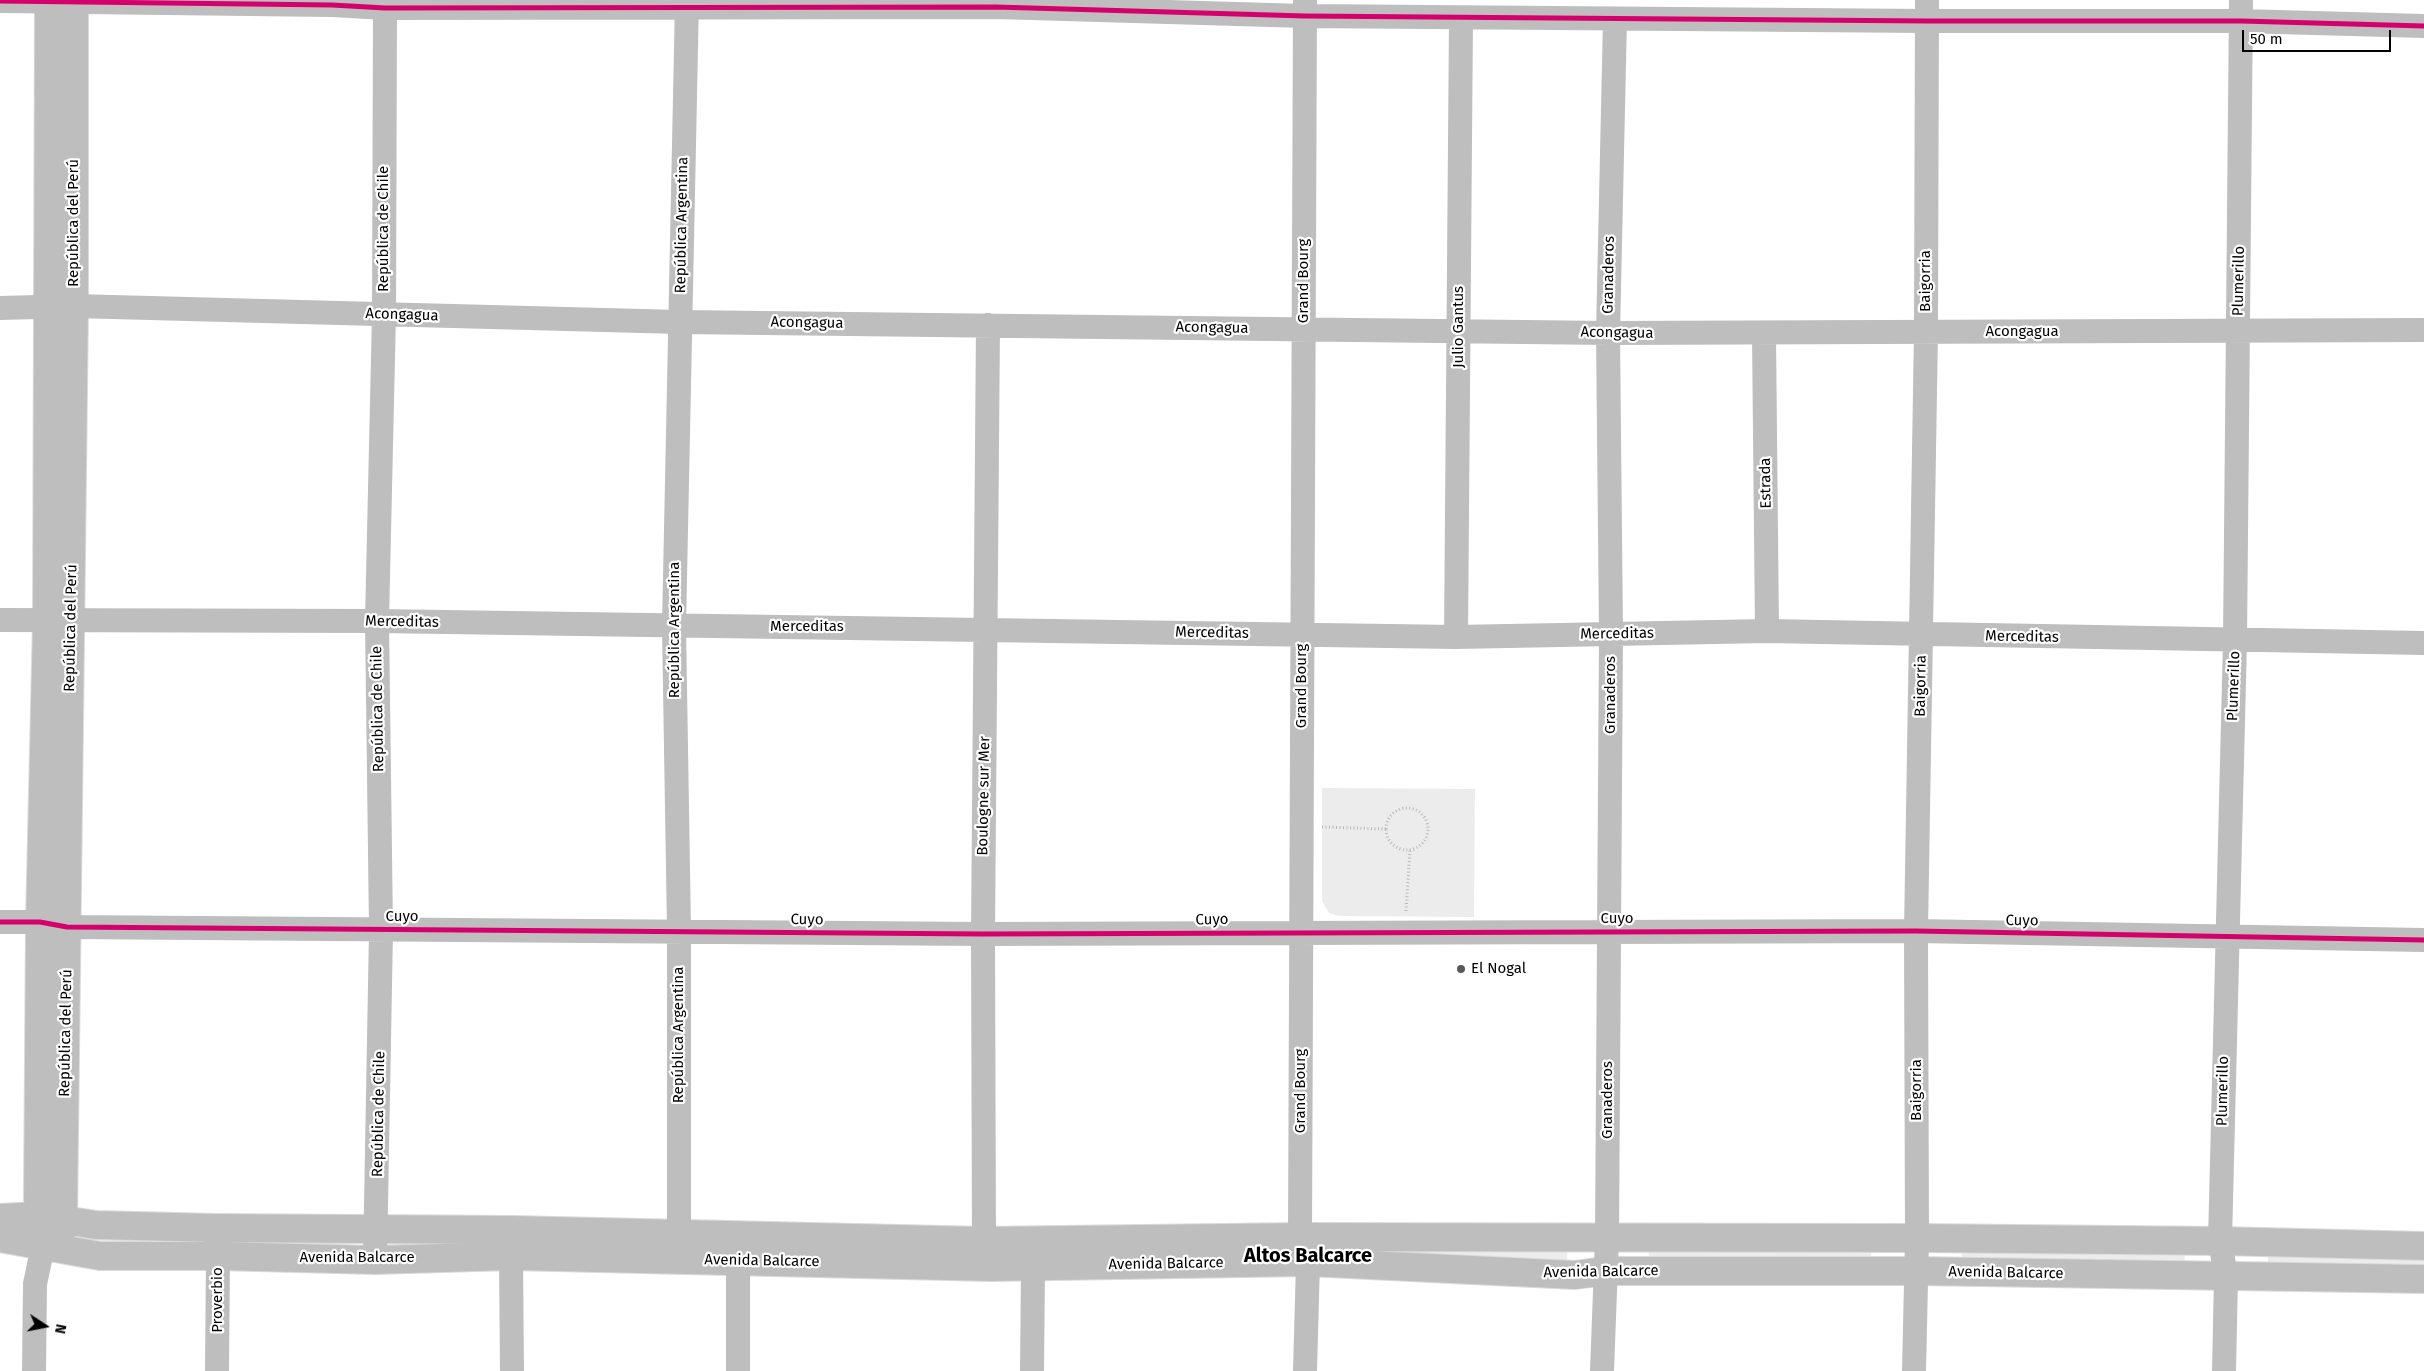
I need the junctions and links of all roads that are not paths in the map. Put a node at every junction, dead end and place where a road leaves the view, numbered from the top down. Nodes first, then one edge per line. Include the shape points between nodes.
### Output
1 (61, 0) edge
2 (0, 1) edge
3 (332, 3) edge
4 (996, 3) edge
5 (687, 4) edge
6 (385, 8) junction
7 (1305, 8) edge
8 (1578, 9) edge
9 (2241, 10) edge
10 (1927, 11) edge
11 (1461, 18) junction
12 (1615, 19) junction
13 (2424, 26) edge
14 (61, 306) junction
15 (0, 308) edge
16 (384, 314) junction
17 (680, 322) junction
18 (988, 325) junction
19 (1304, 328) junction
20 (1459, 330) junction
21 (2424, 330) edge
22 (1926, 331) junction
23 (2238, 332) junction
24 (1608, 333) junction
25 (1764, 334) junction
26 (0, 620) edge
27 (59, 620) junction
28 (377, 621) junction
29 (674, 626) junction
30 (986, 629) junction
31 (1767, 632) junction
32 (1611, 634) junction
33 (1302, 635) junction
34 (1922, 635) junction
35 (1456, 637) junction
36 (2235, 641) junction
37 (2424, 643) edge
38 (0, 922) edge
39 (40, 922) junction
40 (67, 927) junction
41 (381, 930) junction
42 (679, 930) junction
43 (1916, 931) junction
44 (1302, 932) junction
45 (1609, 932) junction
46 (982, 934) junction
47 (2226, 938) junction
48 (2424, 940) edge
49 (0, 1218) edge
50 (51, 1218) junction
51 (215, 1228) junction
52 (377, 1230) junction
53 (0, 1238) edge
54 (1607, 1238) junction
55 (1917, 1238) junction
56 (984, 1241) junction
57 (2220, 1241) junction
58 (512, 1243) junction
59 (43, 1246) junction
60 (2424, 1246) edge
61 (683, 1247) junction
62 (738, 1248) junction
63 (1304, 1250) junction
64 (218, 1256) junction
65 (376, 1260) junction
66 (991, 1266) junction
67 (1033, 1266) junction
68 (1604, 1271) junction
69 (1916, 1271) junction
70 (2226, 1276) junction
71 (2424, 1279) edge
72 (34, 1371) edge
73 (217, 1371) edge
74 (512, 1371) edge
75 (738, 1371) edge
76 (1032, 1371) edge
77 (1305, 1371) edge
78 (1602, 1371) edge
79 (1914, 1371) edge
80 (2224, 1371) edge

1 - 2 street
1 - 3 street
1 - 14 main road, República del Perú
3 - 6 street
4 - 5 street
4 - 7 street
5 - 6 street
5 - 17 street, República Argentina
6 - 16 street, República de Chile
7 - 11 street
7 - 19 street, Grand Bourg
8 - 11 street
8 - 12 street
9 - 10 street
9 - 13 street
9 - 23 street, Plumerillo
10 - 12 street
10 - 22 street, Baigorria
11 - 20 street, Julio Gantus
12 - 24 street, Granaderos
14 - 15 street, Acongagua
14 - 16 street, Acongagua
14 - 27 main road, República del Perú
16 - 17 street, Acongagua
16 - 28 street, República de Chile
17 - 18 street, Acongagua
17 - 29 street, República Argentina
18 - 19 street, Acongagua
18 - 30 street, Boulogne sur Mer
19 - 20 street, Acongagua
19 - 33 street, Grand Bourg
20 - 24 street, Acongagua
20 - 35 street, Julio Gantus
21 - 23 street, Acongagua
22 - 23 street, Acongagua
22 - 25 street, Acongagua
22 - 34 street, Baigorria
23 - 36 street, Plumerillo
24 - 25 street, Acongagua
24 - 32 street, Granaderos
25 - 31 street, Estrada
26 - 27 street, Merceditas
27 - 28 street, Merceditas
27 - 39 main road, República del Perú
27 - 40 main road, República del Perú
28 - 29 street, Merceditas
28 - 41 street, República de Chile
29 - 30 street, Merceditas
29 - 42 street, República Argentina
30 - 33 street, Merceditas
30 - 46 street, Boulogne sur Mer
31 - 32 street, Merceditas
31 - 34 street, Merceditas
32 - 35 street, Merceditas
32 - 45 street, Granaderos
33 - 35 street, Merceditas
33 - 44 street, Grand Bourg
34 - 36 street, Merceditas
34 - 43 street, Baigorria
36 - 37 street, Merceditas
36 - 47 street, Plumerillo
38 - 39 street, Cuyo
39 - 40 street, Cuyo
39 - 50 main road, República del Perú
40 - 41 street, Cuyo
40 - 50 main road, República del Perú
41 - 42 street, Cuyo
41 - 52 street, República de Chile
42 - 46 street, Cuyo
42 - 61 street, República Argentina
43 - 45 street, Cuyo
43 - 47 street, Cuyo
43 - 55 street, Baigorria
44 - 45 street, Cuyo
44 - 46 street, Cuyo
44 - 63 street, Grand Bourg
45 - 54 street, Granaderos
46 - 56 street, Boulogne sur Mer
47 - 48 street, Cuyo
47 - 57 street, Plumerillo
49 - 50 main road, Avenida Balcarce
50 - 51 main road, Avenida Balcarce via 96,1225
50 - 59 main road, República del Perú
51 - 52 main road, Avenida Balcarce
51 - 64 street, Proverbio
52 - 58 main road, Avenida Balcarce
52 - 65 street, República de Chile
53 - 59 main road, Avenida Balcarce
54 - 55 main road, Avenida Balcarce
54 - 63 main road, Avenida Balcarce
54 - 68 street, Granaderos
55 - 57 main road, Avenida Balcarce
55 - 69 street, Baigorria
56 - 62 main road, Avenida Balcarce
56 - 63 main road, Avenida Balcarce
56 - 66 street, Boulogne sur Mer
57 - 60 main road, Avenida Balcarce
57 - 70 street, Plumerillo
58 - 61 main road, Avenida Balcarce
58 - 65 main road, Avenida Balcarce
58 - 74 street
59 - 64 main road, Avenida Balcarce via 100,1256
59 - 72 street, República del Perú via 34,1284
61 - 62 main road, Avenida Balcarce
62 - 66 main road, Avenida Balcarce
62 - 75 street
63 - 67 main road, Avenida Balcarce
63 - 68 main road, Avenida Balcarce via 1575,1276
63 - 77 street, Grand Bourg
64 - 65 main road, Avenida Balcarce
64 - 73 street, Proverbio
66 - 67 main road, Avenida Balcarce
67 - 76 street
68 - 69 main road, Avenida Balcarce
68 - 78 street, Granaderos
69 - 70 main road, Avenida Balcarce
69 - 79 street, Baigorria
70 - 71 main road, Avenida Balcarce
70 - 80 street, Plumerillo

